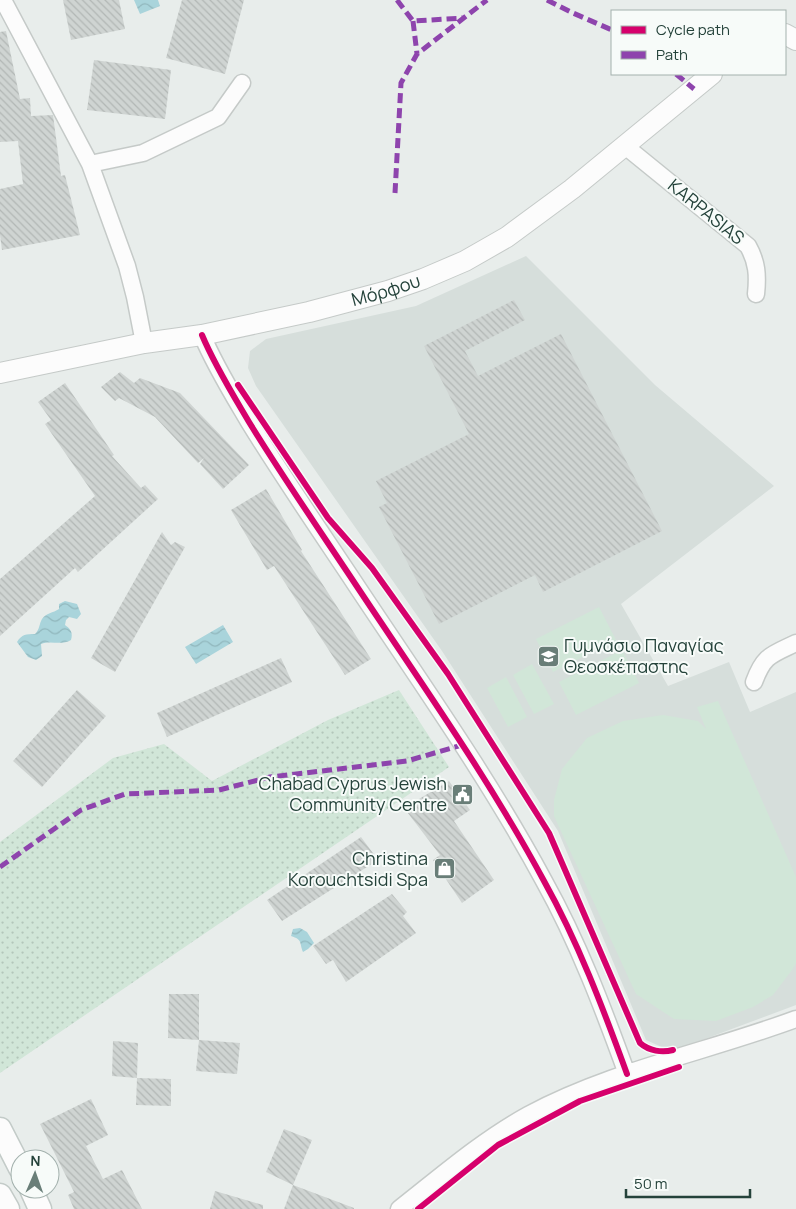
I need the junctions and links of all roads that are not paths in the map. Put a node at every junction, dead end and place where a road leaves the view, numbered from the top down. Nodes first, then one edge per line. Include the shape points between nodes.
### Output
1 (3, 0) edge
2 (711, 75) edge
3 (242, 83) dead end
4 (625, 146) junction
5 (90, 164) junction
6 (756, 294) dead end
7 (202, 335) junction
8 (144, 343) junction
9 (0, 373) edge
10 (796, 643) edge
11 (754, 682) dead end
12 (796, 1019) edge
13 (627, 1074) junction
14 (0, 1129) edge
15 (10, 1149) edge
16 (0, 1195) edge
17 (8, 1209) edge
18 (399, 1209) edge

1 - 5 street
2 - 4 street, Μόρφου
3 - 5 street via 218,117 143,154
4 - 6 street, KARPASIAS via 748,246 755,258 758,275
4 - 7 street, Μόρφου via 507,237 465,261 388,291
5 - 8 street via 127,266
7 - 8 street, Μόρφου
7 - 13 street via 213,362 268,454 516,831 579,950
8 - 9 street, Μόρφου
10 - 11 street via 766,659 760,665
12 - 13 street
13 - 18 street via 563,1099 491,1137
14 - 15 main road
16 - 17 main road

